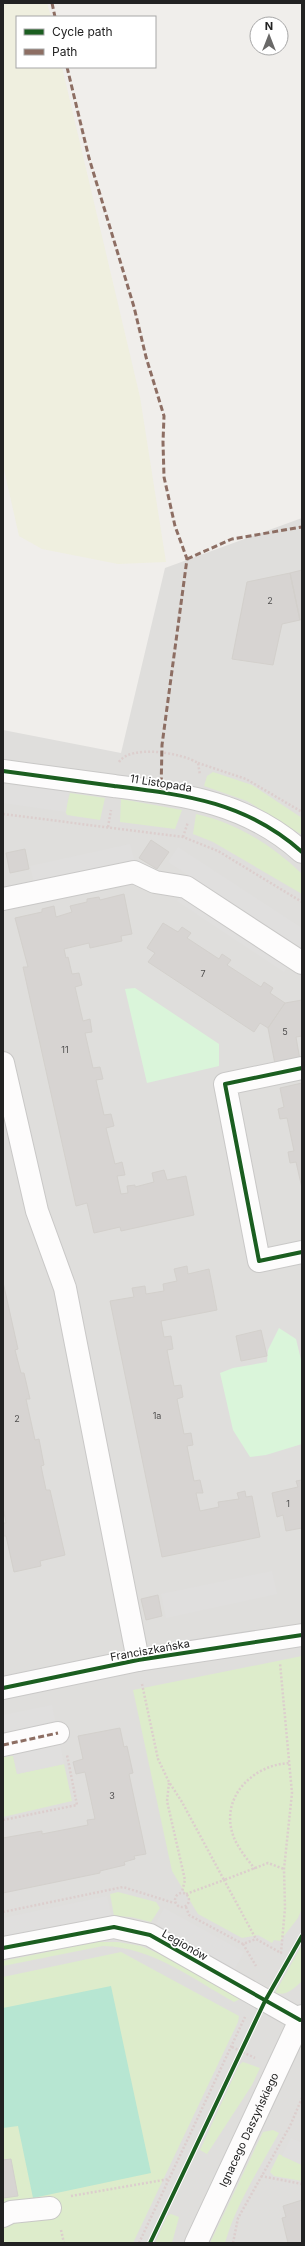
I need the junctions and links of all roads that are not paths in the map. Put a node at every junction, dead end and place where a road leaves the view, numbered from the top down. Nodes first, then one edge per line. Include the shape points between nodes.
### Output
1 (3, 771) edge
2 (302, 852) edge
3 (3, 899) edge
4 (302, 963) edge
5 (3, 1063) edge
6 (302, 1068) edge
7 (302, 1252) edge
8 (302, 1635) edge
9 (139, 1669) junction
10 (3, 1688) edge
11 (58, 1733) dead end
12 (3, 1744) edge
13 (3, 1948) edge
14 (301, 2018) edge
15 (50, 2208) road end
16 (3, 2216) edge
17 (196, 2243) edge

1 - 2 street, 11 Listopada via 161,792 219,804 242,812 268,826
3 - 4 street via 134,872 155,882 186,887
5 - 9 street via 37,1211 65,1288
6 - 7 street via 225,1084 259,1261
8 - 9 street, Franciszkańska
9 - 10 street, Franciszkańska
11 - 12 street
13 - 14 street, Legionów via 114,1927 150,1934
14 - 17 street, Ignacego Daszyńskiego
15 - 16 street via 11,2212

